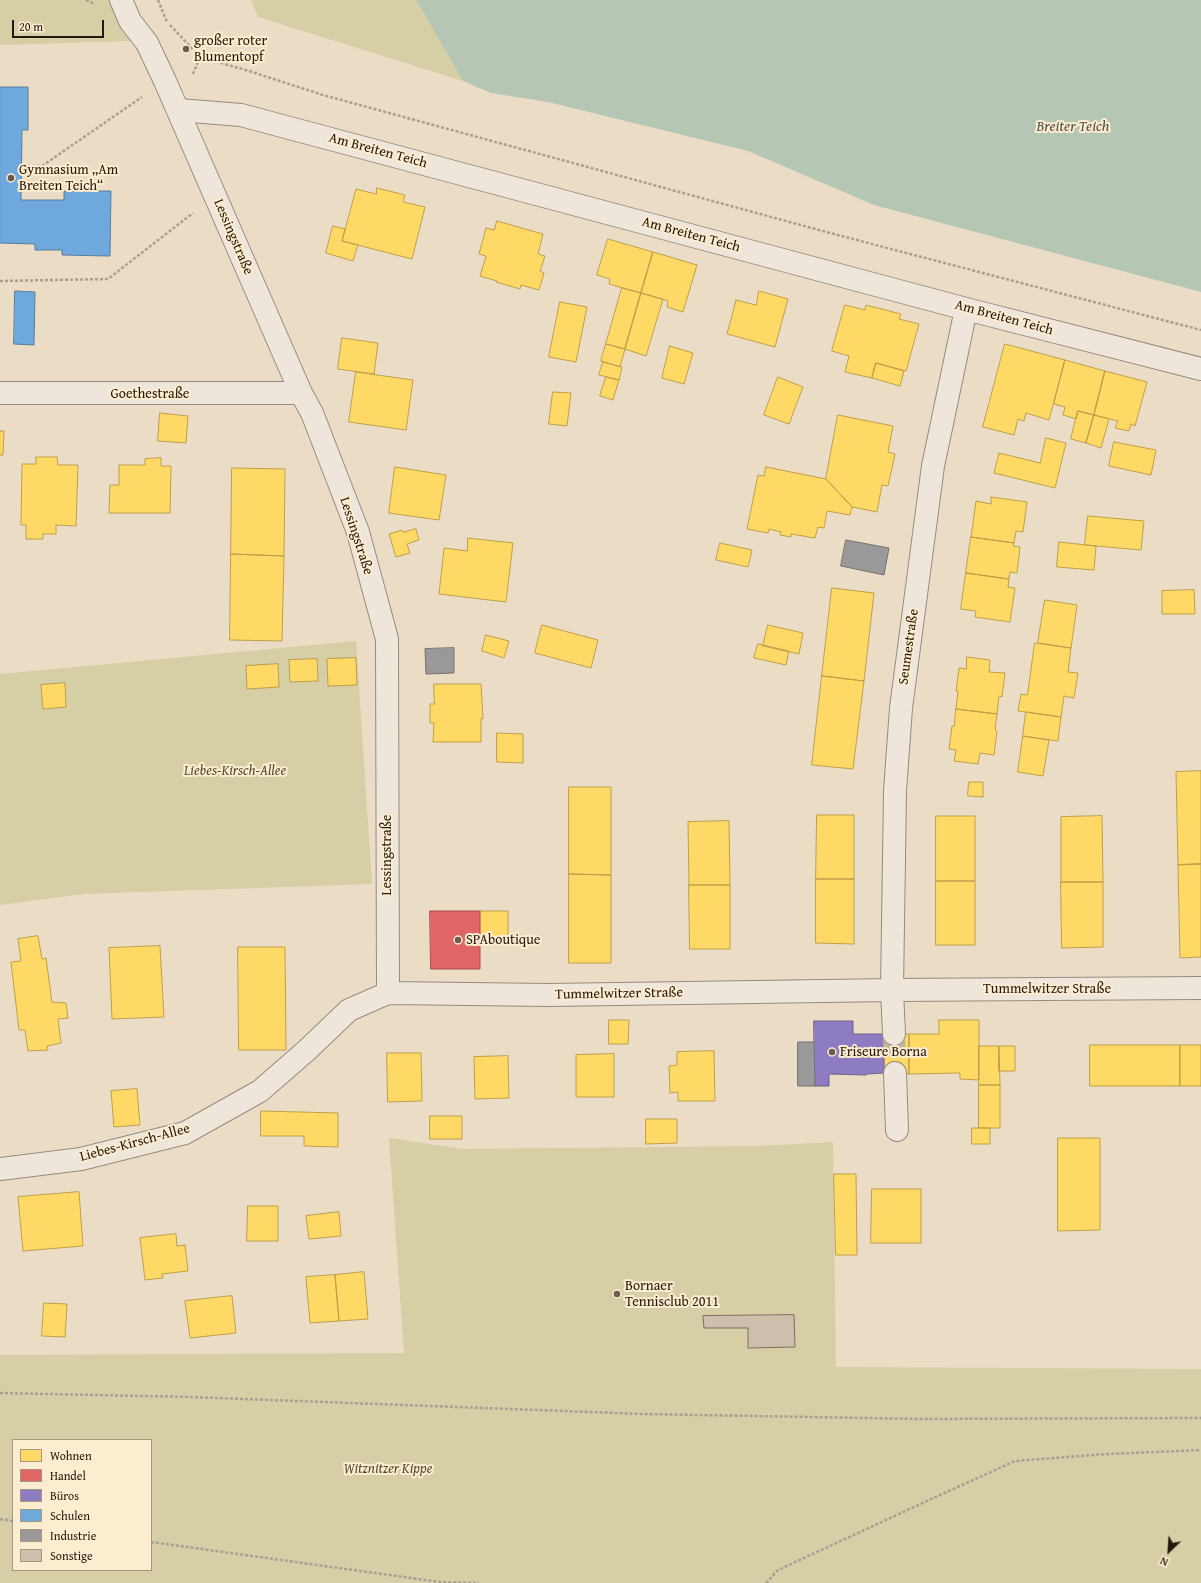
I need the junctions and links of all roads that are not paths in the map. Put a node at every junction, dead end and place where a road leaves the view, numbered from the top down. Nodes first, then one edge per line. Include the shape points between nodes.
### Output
1 (121, 0) edge
2 (179, 110) junction
3 (966, 309) junction
4 (1201, 369) edge
5 (0, 393) edge
6 (301, 393) junction
7 (1201, 988) edge
8 (892, 990) junction
9 (388, 993) junction
10 (349, 1010) joint
11 (894, 1034) tunnel mouth
12 (895, 1073) tunnel mouth
13 (897, 1130) dead end
14 (0, 1169) edge

1 - 2 street, Lessingstraße via 130,21 147,43
2 - 3 street, Am Breiten Teich via 241,115
2 - 6 street, Lessingstraße
3 - 4 street, Am Breiten Teich
3 - 8 street, Seumestraße via 933,466 901,708 895,791
5 - 6 street, Goethestraße
6 - 9 street, Lessingstraße via 312,412 358,532 387,639
7 - 8 street, Tummelwitzer Straße
8 - 9 street, Tummelwitzer Straße via 549,995
8 - 11 street
9 - 10 street, Tummelwitzer Straße
10 - 14 street, Liebes-Kirsch-Allee via 260,1092 185,1133 81,1158
12 - 13 street

